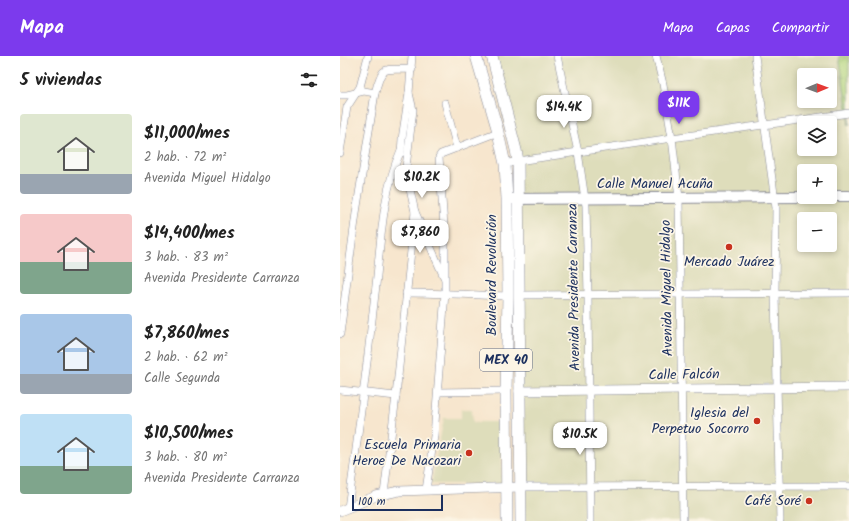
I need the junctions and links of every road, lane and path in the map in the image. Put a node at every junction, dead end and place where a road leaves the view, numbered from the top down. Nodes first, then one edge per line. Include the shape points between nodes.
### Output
1 (368, 56) edge
2 (412, 56) edge
3 (476, 56) edge
4 (492, 56) edge
5 (557, 56) edge
6 (656, 56) edge
7 (757, 56) edge
8 (412, 69) junction
9 (357, 92) junction
10 (375, 93) junction
11 (409, 93) junction
12 (340, 95) edge
13 (445, 102) dead end
14 (849, 113) edge
15 (765, 125) junction
16 (498, 132) junction
17 (672, 138) junction
18 (457, 148) junction
19 (401, 150) junction
20 (578, 152) junction
21 (340, 153) edge
22 (518, 161) junction
23 (505, 164) junction
24 (406, 166) junction
25 (837, 196) edge
26 (849, 196) edge
27 (774, 197) junction
28 (797, 197) edge
29 (679, 198) junction
30 (507, 199) junction
31 (518, 199) junction
32 (585, 199) junction
33 (415, 212) junction
34 (433, 252) junction
35 (445, 252) junction
36 (446, 281) junction
37 (406, 293) junction
38 (445, 293) junction
39 (776, 293) junction
40 (849, 293) edge
41 (520, 294) junction
42 (588, 294) junction
43 (680, 294) junction
44 (508, 296) junction
45 (340, 334) edge
46 (849, 387) edge
47 (778, 388) junction
48 (681, 389) junction
49 (340, 390) edge
50 (506, 391) junction
51 (519, 391) junction
52 (589, 391) junction
53 (438, 392) junction
54 (364, 393) junction
55 (396, 396) junction
56 (779, 486) junction
57 (849, 486) edge
58 (521, 487) junction
59 (682, 487) junction
60 (507, 488) junction
61 (590, 488) junction
62 (426, 490) junction
63 (384, 494) junction
64 (344, 510) edge
65 (508, 521) edge
66 (521, 521) edge
67 (590, 521) edge
68 (683, 521) edge
69 (780, 521) edge

1 - 9 street
2 - 8 street
3 - 16 main road, Boulevard Revolución / MEX 40
4 - 22 main road, MEX 40
5 - 20 street, Avenida Presidente Carranza
6 - 17 street, Avenida Miguel Hidalgo
7 - 15 street
8 - 10 street via 388,69 381,73
8 - 11 street
9 - 10 street
9 - 12 street
9 - 21 street via 347,107
10 - 45 street
11 - 19 street
11 - 24 street via 413,110
13 - 18 street
14 - 15 street
15 - 17 street
15 - 27 street
16 - 18 street
16 - 23 main road, Boulevard Revolución / MEX 40
17 - 20 street
17 - 29 street, Avenida Miguel Hidalgo
18 - 35 street via 439,156
19 - 24 street
19 - 54 street via 392,174 384,211
20 - 22 street
20 - 32 street, Avenida Presidente Carranza
22 - 23 street
22 - 31 main road, MEX 40
23 - 30 main road, Boulevard Revolución / MEX 40
24 - 33 street
25 - 26 main road
27 - 28 main road, Calle Manuel Acuña
27 - 29 main road, Calle Manuel Acuña
27 - 39 street
29 - 32 main road, Calle Manuel Acuña
29 - 43 street, Avenida Miguel Hidalgo
30 - 31 main road, Calle Manuel Acuña
30 - 44 main road, Boulevard Revolución / MEX 40
31 - 32 main road, Calle Manuel Acuña
31 - 41 main road, MEX 40
32 - 42 street, Avenida Presidente Carranza
33 - 34 street
33 - 37 street
34 - 35 street
34 - 36 street
35 - 36 street
36 - 38 street
37 - 38 street
37 - 55 street
38 - 44 street
38 - 53 street
39 - 40 street
39 - 43 street
39 - 47 street
41 - 42 street
41 - 51 main road, MEX 40
42 - 43 street
42 - 52 street, Avenida Presidente Carranza
43 - 48 street, Avenida Miguel Hidalgo
44 - 50 main road, Boulevard Revolución / MEX 40
46 - 47 street, Calle Falcón
47 - 48 street, Calle Falcón
47 - 56 street
48 - 52 street, Calle Falcón
48 - 59 street, Avenida Miguel Hidalgo
49 - 54 street
50 - 53 street
50 - 60 main road, Boulevard Revolución / MEX 40
51 - 52 street, Calle Falcón
51 - 58 main road, MEX 40
52 - 61 street, Avenida Presidente Carranza
53 - 62 street
54 - 55 street
54 - 64 street
55 - 63 street
56 - 57 street
56 - 59 street
56 - 69 street
58 - 60 street
58 - 61 street
58 - 66 main road, MEX 40
59 - 61 street
59 - 68 street, Avenida Miguel Hidalgo
60 - 62 street
60 - 65 main road, Boulevard Revolución / MEX 40
61 - 67 street, Avenida Presidente Carranza
62 - 63 street
63 - 64 street

